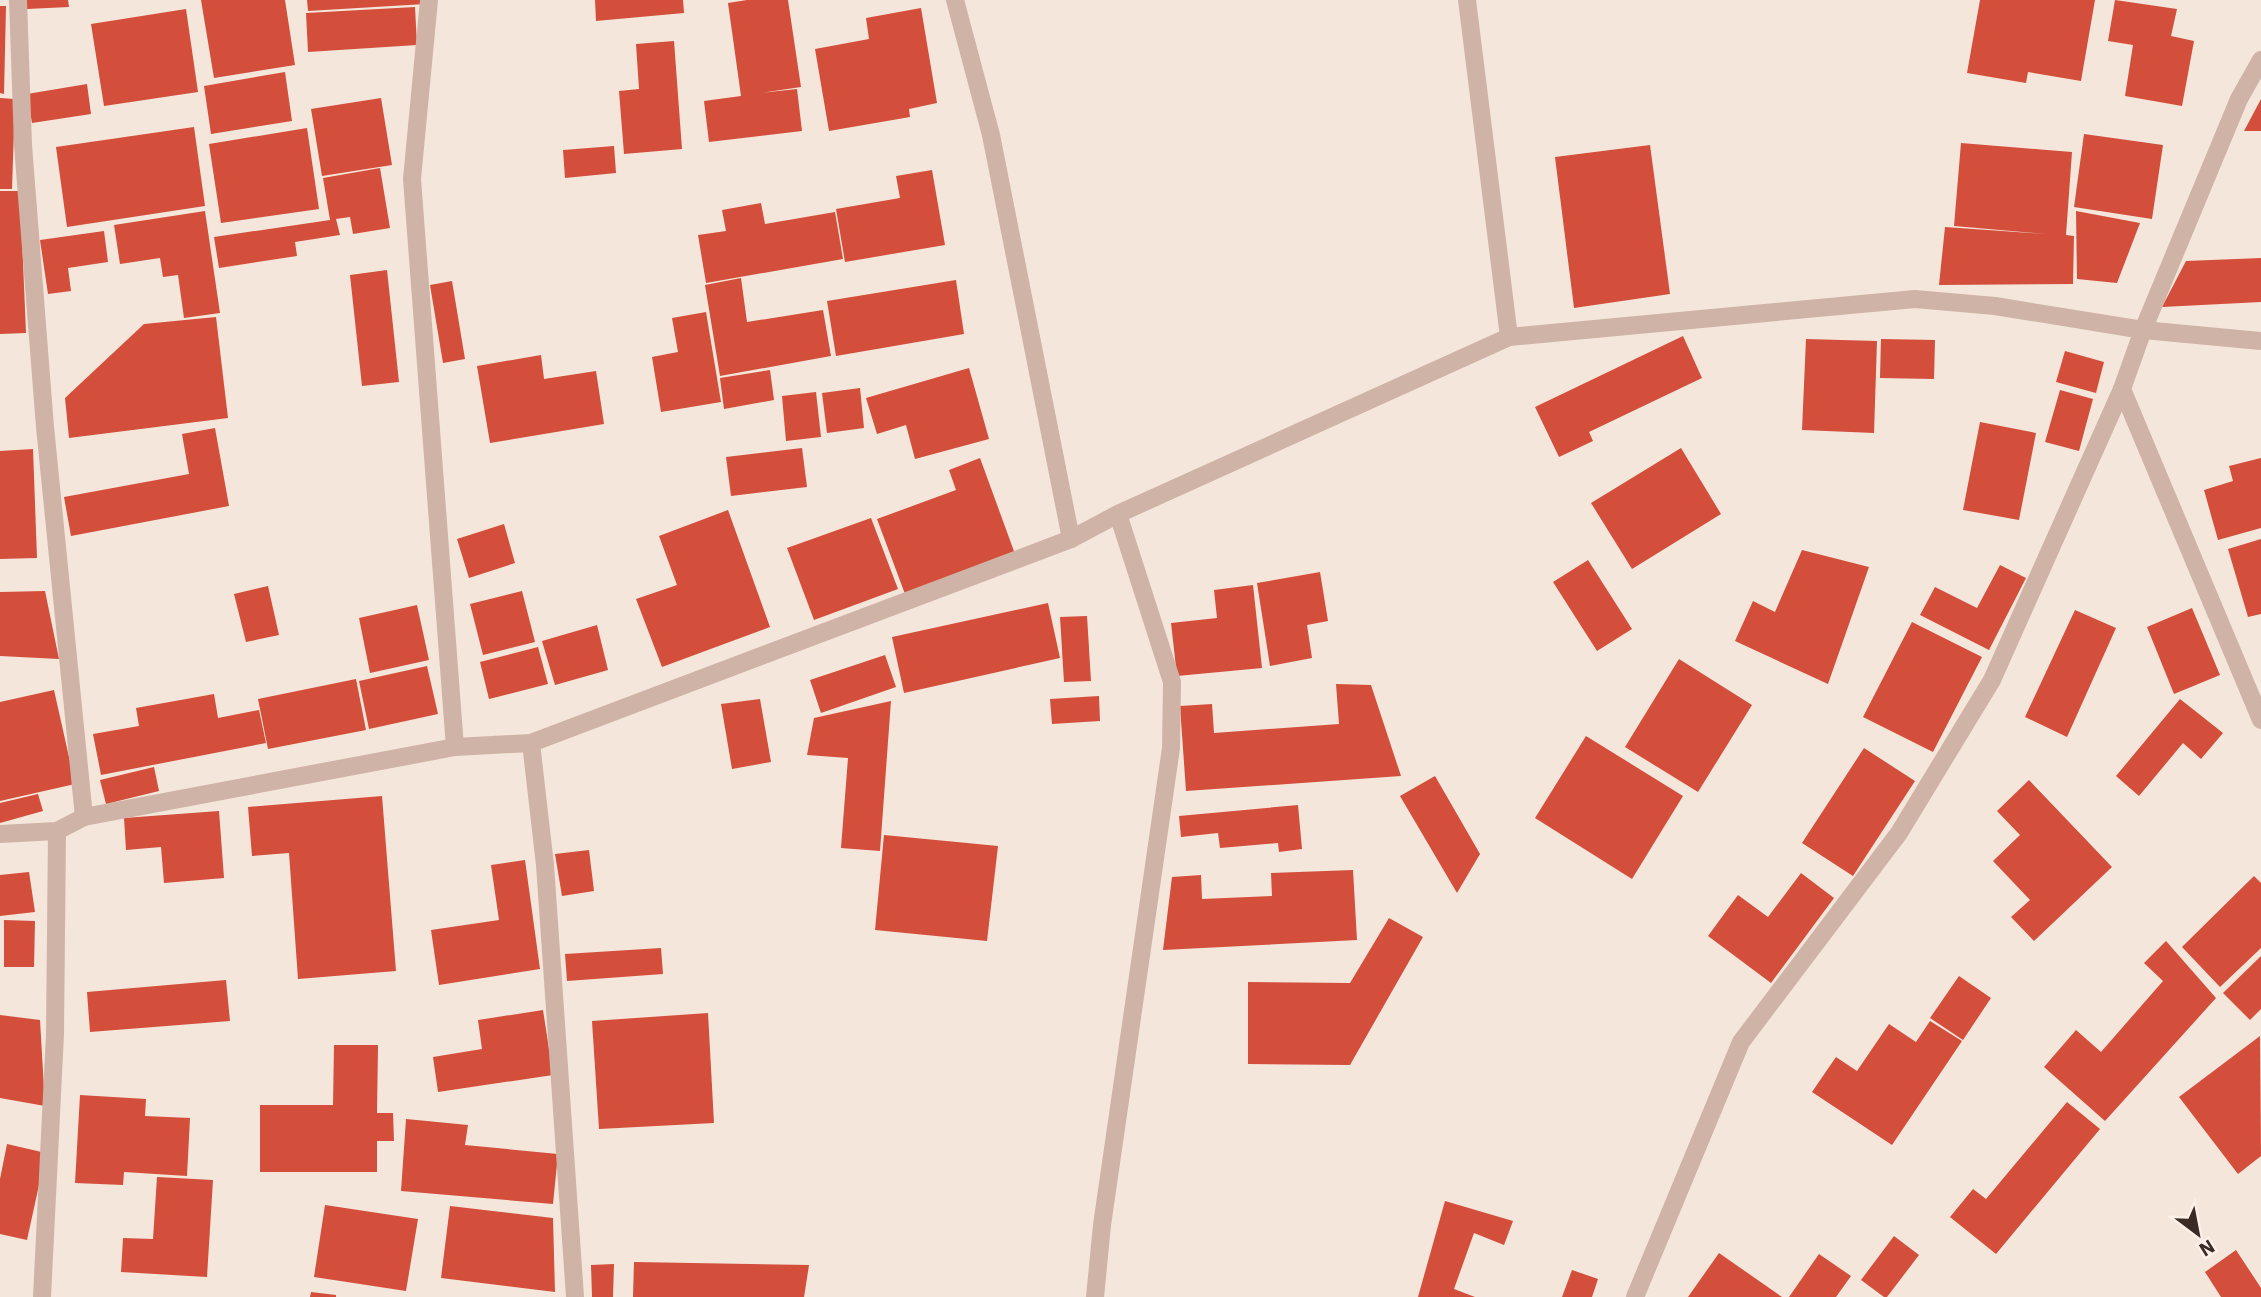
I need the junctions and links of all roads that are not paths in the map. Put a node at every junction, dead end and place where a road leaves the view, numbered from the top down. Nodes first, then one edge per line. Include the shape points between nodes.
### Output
1 (18, 0) edge
2 (429, 0) edge
3 (955, 0) edge
4 (1467, 0) edge
5 (2261, 60) edge
6 (2143, 330) junction
7 (1509, 337) junction
8 (2261, 341) edge
9 (2122, 389) junction
10 (1118, 514) junction
11 (1071, 539) junction
12 (2261, 720) edge
13 (531, 743) junction
14 (455, 747) junction
15 (84, 817) junction
16 (57, 831) junction
17 (0, 834) edge
18 (42, 1297) edge
19 (575, 1297) edge
20 (1095, 1297) edge
21 (1635, 1297) edge

1 - 15 street via 23,145 45,427
2 - 14 street via 412,179
3 - 11 street via 991,135
4 - 7 street
5 - 6 street via 2239,99
6 - 7 street via 1995,306 1915,299
6 - 8 street
6 - 9 street
7 - 10 street
9 - 12 street
9 - 21 street via 1992,680 1899,833 1741,1042
10 - 11 street
10 - 20 street via 1172,682 1171,747
11 - 13 street
13 - 14 street
13 - 19 street via 545,865
14 - 15 street
15 - 16 street
16 - 17 street
16 - 18 street via 55,1034

